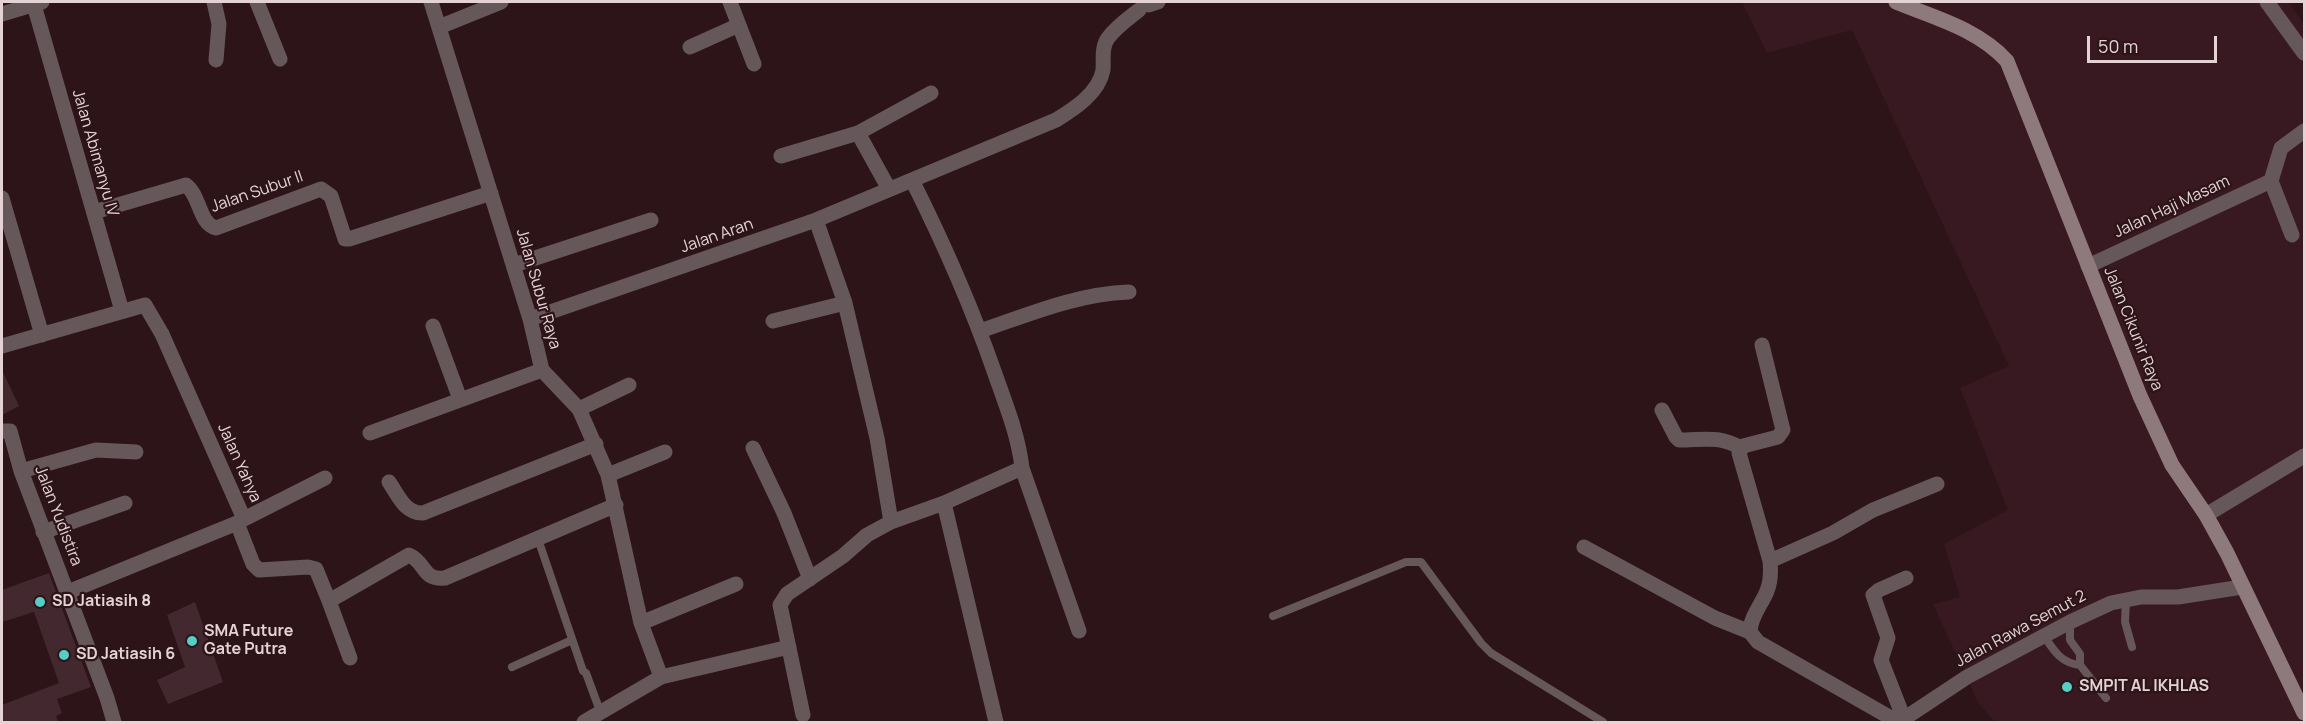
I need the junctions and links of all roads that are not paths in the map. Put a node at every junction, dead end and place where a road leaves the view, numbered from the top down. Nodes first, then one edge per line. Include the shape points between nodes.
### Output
1 (214, 2) edge
2 (257, 2) edge
3 (431, 2) edge
4 (501, 2) edge
5 (730, 2) edge
6 (1896, 2) edge
7 (2267, 2) edge
8 (38, 3) edge
9 (1149, 5) edge
10 (2, 15) edge
11 (739, 25) junction
12 (439, 27) junction
13 (690, 47) dead end
14 (2304, 53) edge
15 (280, 59) dead end
16 (216, 60) dead end
17 (754, 64) dead end
18 (931, 93) dead end
19 (2304, 131) edge
20 (858, 133) junction
21 (781, 156) dead end
22 (912, 180) junction
23 (2271, 181) junction
24 (889, 189) junction
25 (491, 193) junction
26 (2, 198) edge
27 (94, 212) junction
28 (651, 220) dead end
29 (816, 220) junction
30 (2292, 234) dead end
31 (514, 265) junction
32 (2088, 266) junction
33 (1129, 292) dead end
34 (845, 303) junction
35 (122, 311) junction
36 (530, 319) junction
37 (773, 321) dead end
38 (433, 327) dead end
39 (980, 331) junction
40 (42, 335) junction
41 (1762, 345) dead end
42 (2, 346) edge
43 (542, 370) junction
44 (629, 385) dead end
45 (460, 399) junction
46 (579, 409) junction
47 (1662, 410) dead end
48 (2, 431) edge
49 (370, 433) dead end
50 (596, 444) junction
51 (753, 448) dead end
52 (1741, 448) junction
53 (136, 452) dead end
54 (665, 452) dead end
55 (2304, 456) edge
56 (1022, 468) junction
57 (21, 471) junction
58 (608, 475) junction
59 (326, 478) dead end
60 (389, 482) dead end
61 (1937, 484) dead end
62 (125, 502) dead end
63 (944, 503) junction
64 (616, 505) junction
65 (2206, 515) junction
66 (241, 521) junction
67 (891, 522) junction
68 (44, 532) junction
69 (538, 539) junction
70 (1584, 547) dead end
71 (1770, 561) junction
72 (1906, 578) dead end
73 (810, 579) junction
74 (736, 584) dead end
75 (2242, 587) junction
76 (68, 592) junction
77 (2126, 600) junction
78 (328, 601) junction
79 (1273, 616) dead end
80 (2070, 622) junction
81 (641, 623) junction
82 (1079, 632) dead end
83 (1750, 632) junction
84 (2044, 636) junction
85 (572, 640) junction
86 (2132, 646) dead end
87 (789, 647) junction
88 (350, 658) dead end
89 (2080, 665) junction
90 (513, 667) dead end
91 (661, 677) junction
92 (2106, 698) dead end
93 (600, 711) junction
94 (2304, 713) edge
95 (803, 715) dead end
96 (1900, 721) edge
97 (114, 723) edge
98 (584, 723) edge
99 (996, 723) edge
100 (1603, 723) edge

1 - 16 street via 219,24
2 - 15 street
3 - 12 street, Jalan Subur Raya
4 - 12 street
5 - 11 street
6 - 32 street, Jalan Cikunir Raya via 1972,33 2007,61
7 - 14 street
8 - 10 street
8 - 27 street, Jalan Abimanyu IV
9 - 22 street, Jalan Aran via 1108,39 1103,70 1095,87 1066,114
11 - 13 street
11 - 17 street
12 - 25 street, Jalan Subur Raya
18 - 20 street
19 - 23 street via 2281,148
20 - 21 street
20 - 24 street
22 - 24 street, Jalan Aran
22 - 39 street
23 - 30 street
23 - 32 street, Jalan Haji Masam
24 - 29 street, Jalan Aran
25 - 27 street, Jalan Subur II via 349,239 345,239 331,196 321,189 216,228 209,225 192,189 186,185
25 - 31 street, Jalan Subur Raya
26 - 40 street
27 - 35 street, Jalan Abimanyu IV
28 - 31 street
29 - 34 street
29 - 36 street, Jalan Aran
31 - 36 street, Jalan Subur Raya
32 - 65 street, Jalan Cikunir Raya via 2140,396 2168,455
33 - 39 street via 1070,300
34 - 37 street
34 - 67 street via 877,438
35 - 40 street
35 - 66 street, Jalan Yahya via 145,305 162,334
36 - 43 street, Jalan Subur Raya
38 - 45 street
39 - 56 street via 1011,417
40 - 42 street
41 - 52 street via 1783,430 1778,437
43 - 45 street
43 - 46 street, Jalan Subur Raya
44 - 46 street
45 - 49 street
46 - 50 street, Jalan Subur Raya
47 - 52 street via 1679,440 1718,439
48 - 57 street, Jalan Yudistira via 10,431
50 - 58 street, Jalan Subur Raya
50 - 60 street via 423,513 407,509
51 - 73 street
52 - 71 street via 1739,453
53 - 57 street via 96,450
54 - 58 street
55 - 65 street
56 - 63 street
56 - 82 street
57 - 68 street, Jalan Yudistira
58 - 64 street, Jalan Subur Raya
59 - 66 street
61 - 71 street via 1873,510
62 - 68 street
63 - 67 street
63 - 99 street
64 - 69 street
64 - 81 street, Jalan Subur Raya
65 - 75 street, Jalan Cikunir Raya
66 - 76 street
66 - 78 street, Jalan Yahya via 253,564 259,570 316,569
67 - 73 street
68 - 76 street, Jalan Yudistira
69 - 78 street via 437,579 428,576 418,559 409,555
69 - 85 lane
70 - 83 street via 1715,618
71 - 83 street via 1768,590
72 - 96 street via 1874,595 1888,638 1881,660
73 - 87 street via 787,594 780,605
74 - 81 street
75 - 77 street, Jalan Rawa Semut 2
75 - 94 street, Jalan Cikunir Raya
76 - 97 street, Jalan Yudistira
77 - 80 street, Jalan Rawa Semut 2
77 - 86 lane
78 - 88 street
79 - 100 lane via 1406,562 1421,562 1491,654
80 - 84 street, Jalan Rawa Semut 2
80 - 89 lane via 2070,640 2079,654
81 - 91 street, Jalan Subur Raya
83 - 96 street via 1758,642
84 - 89 lane via 2067,664
84 - 96 street, Jalan Rawa Semut 2 via 1966,677
85 - 90 lane
85 - 93 lane
87 - 91 street
87 - 95 street
89 - 92 lane
91 - 93 street
93 - 98 street

